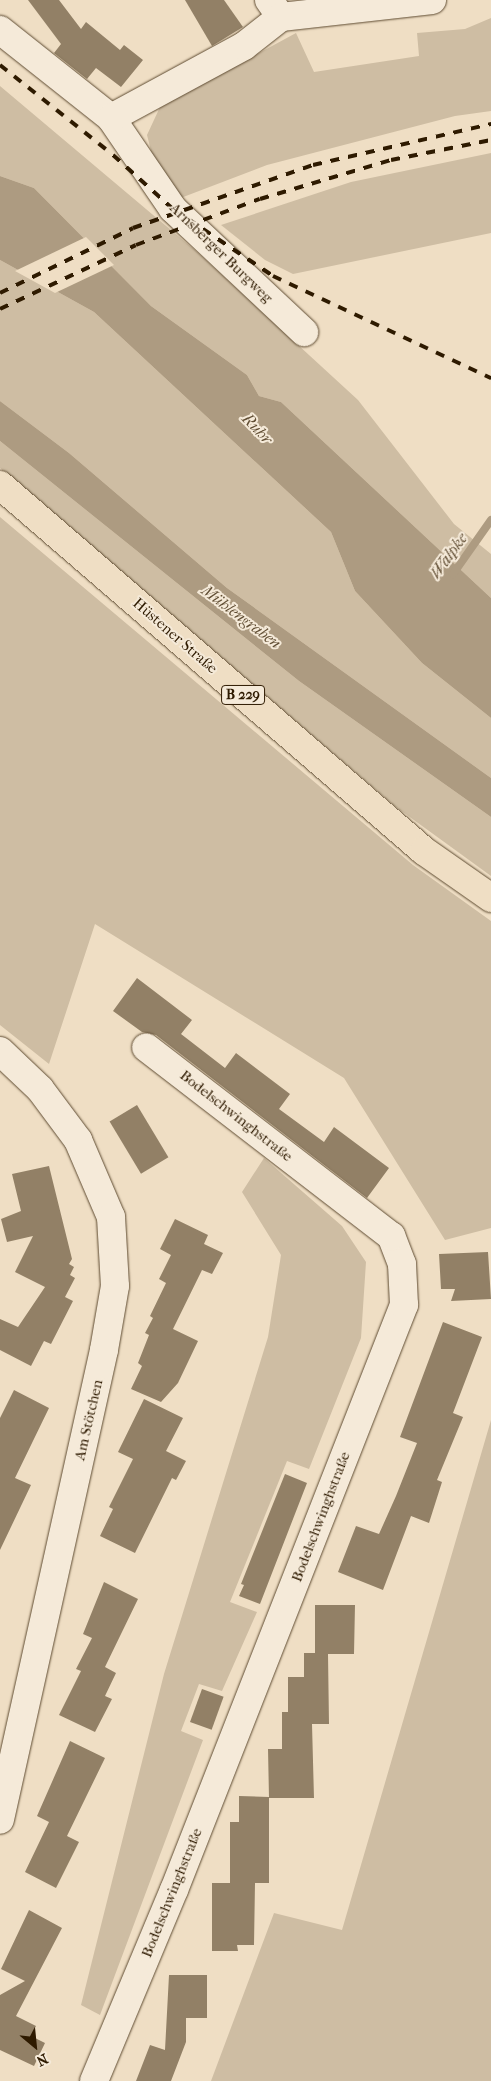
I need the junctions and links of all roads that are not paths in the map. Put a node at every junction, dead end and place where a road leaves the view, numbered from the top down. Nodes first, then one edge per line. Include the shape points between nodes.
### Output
1 (432, 0) edge
2 (275, 9) edge
3 (0, 30) edge
4 (110, 118) junction
5 (304, 332) dead end
6 (0, 485) edge
7 (491, 898) edge
8 (146, 1048) dead end
9 (0, 1051) edge
10 (0, 1820) edge
11 (94, 2081) edge

1 - 2 street
2 - 4 street via 244,46
3 - 4 street, Arnsberger Burgweg
4 - 5 street, Arnsberger Burgweg via 173,209
6 - 7 main road, Hüstener Straße / B 229 via 424,851
8 - 11 street, Bodelschwinghstraße via 391,1236 402,1264 404,1305 174,1890
9 - 10 street, Am Stötchen via 40,1089 86,1156 110,1217 115,1286 104,1350

